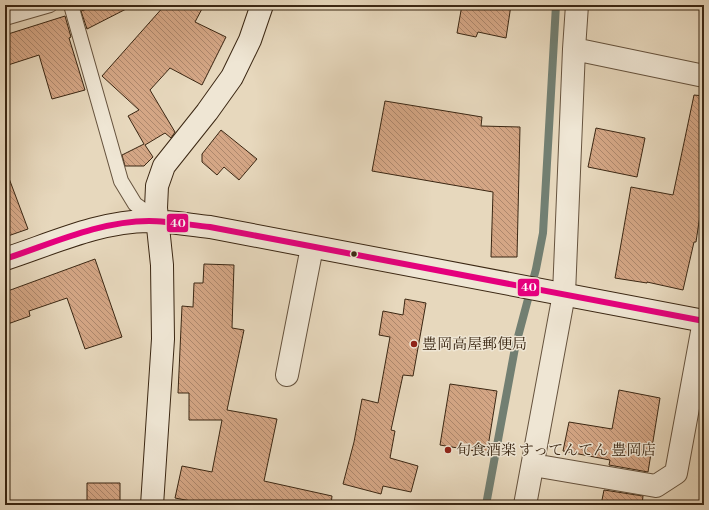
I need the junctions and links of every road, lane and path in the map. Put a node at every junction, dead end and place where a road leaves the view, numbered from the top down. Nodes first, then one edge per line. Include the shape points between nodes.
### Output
1 (50, 5) edge
2 (71, 5) edge
3 (262, 5) edge
4 (576, 5) edge
5 (5, 18) edge
6 (574, 49) junction
7 (704, 76) edge
8 (159, 221) junction
9 (312, 247) junction
10 (5, 259) edge
11 (556, 293) junction
12 (704, 321) edge
13 (287, 375) dead end
14 (533, 465) junction
15 (152, 505) edge
16 (525, 505) edge

1 - 5 lane
2 - 8 lane via 121,181 135,204
3 - 8 street via 250,40 232,77 208,112 164,166 157,186
4 - 6 street
6 - 7 street
6 - 11 street
8 - 9 street via 210,227
8 - 10 street via 126,222 102,227
8 - 15 street via 163,339
9 - 11 street
9 - 13 street
11 - 12 street
11 - 14 street
12 - 14 street via 676,473 656,486
14 - 16 street

